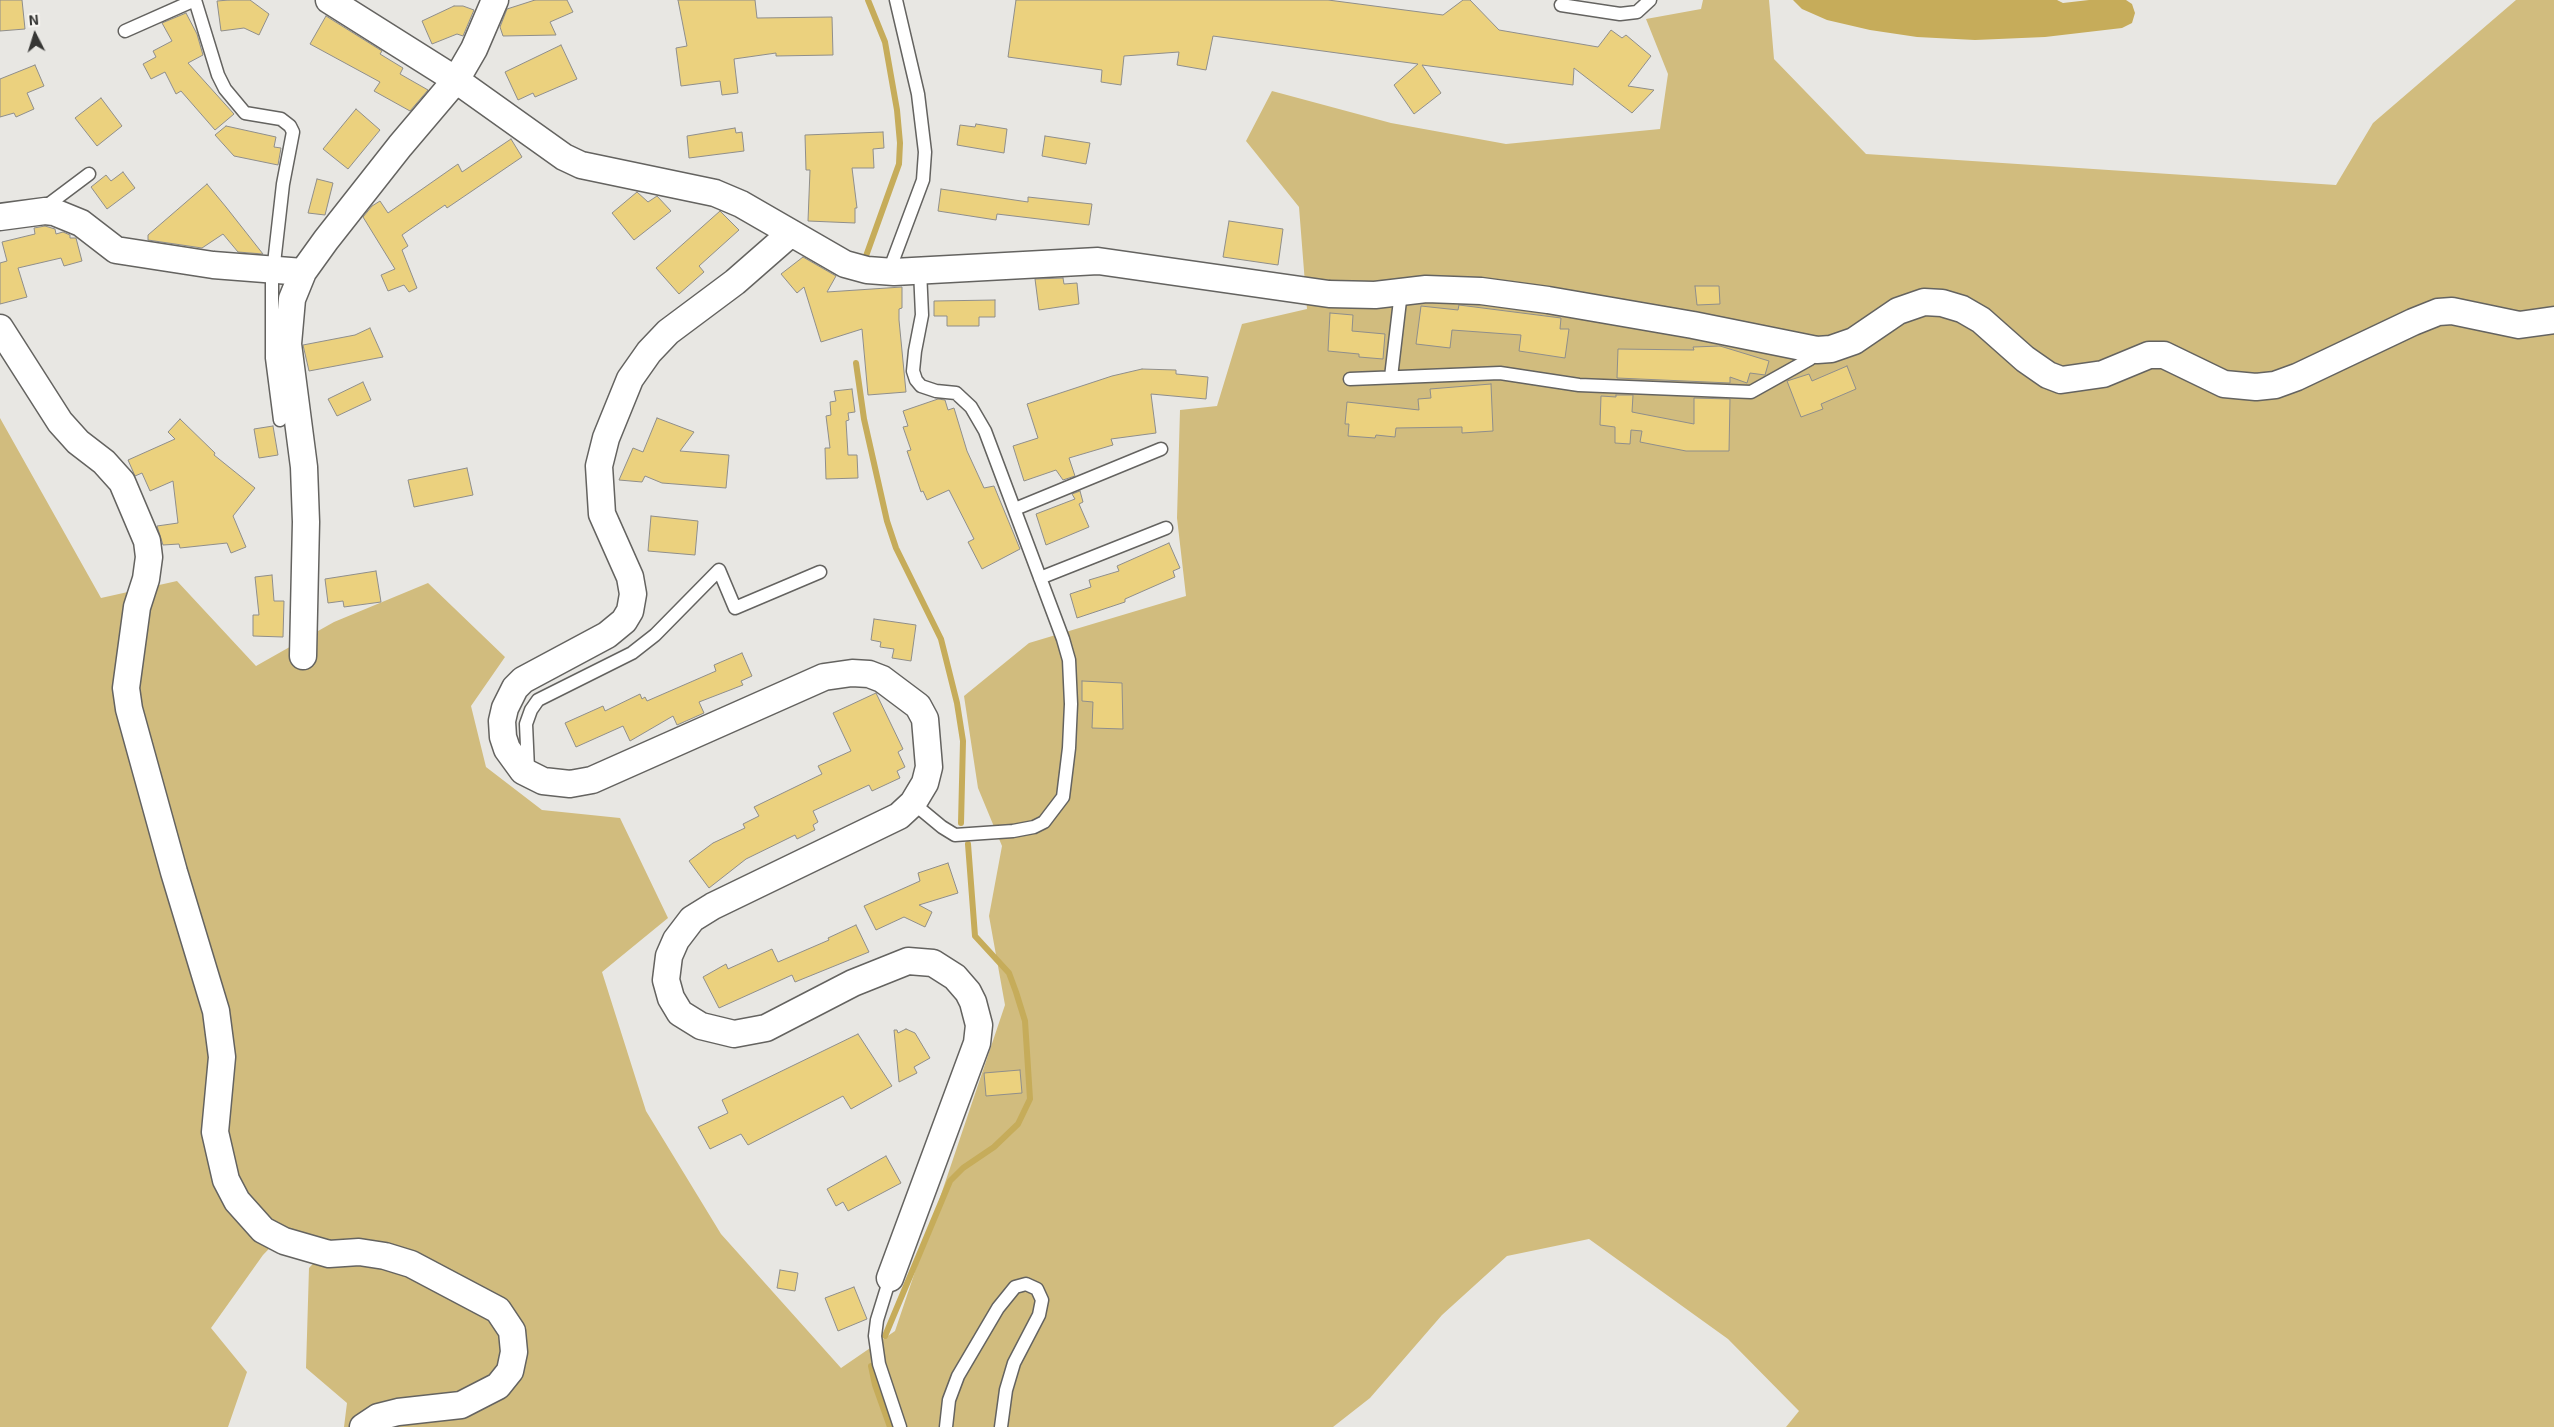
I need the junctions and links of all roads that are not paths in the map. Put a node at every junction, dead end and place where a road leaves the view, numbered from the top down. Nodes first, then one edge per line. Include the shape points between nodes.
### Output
1 (195, 0) edge
2 (329, 0) edge
3 (495, 0) edge
4 (896, 0) edge
5 (1650, 0) edge
6 (1561, 5) dead end
7 (125, 31) dead end
8 (456, 80) junction
9 (89, 174) dead end
10 (45, 211) junction
11 (0, 217) edge
12 (791, 233) junction
13 (273, 270) junction
14 (920, 270) junction
15 (303, 272) junction
16 (889, 272) junction
17 (1401, 292) junction
18 (2554, 320) edge
19 (0, 328) edge
20 (1817, 350) junction
21 (1391, 377) junction
22 (1350, 378) dead end
23 (280, 420) dead end
24 (1161, 449) dead end
25 (1015, 509) junction
26 (1166, 528) dead end
27 (820, 572) dead end
28 (1040, 578) junction
29 (303, 656) dead end
30 (528, 774) junction
31 (913, 803) junction
32 (890, 1278) joint
33 (363, 1427) edge
34 (900, 1427) edge
35 (946, 1427) edge
36 (1001, 1427) edge

1 - 7 lane
1 - 13 lane via 225,89 244,113 281,119 293,132
2 - 8 street
3 - 8 street via 474,49
4 - 16 lane via 918,94 925,152 923,180
5 - 6 lane via 1637,12 1620,14
8 - 12 street via 564,157 581,164 715,193
8 - 15 street via 400,146
9 - 10 lane via 49,204
10 - 11 street
10 - 13 street via 81,223 116,250 213,265
12 - 16 street via 845,264
12 - 30 street via 735,282 668,332 630,379 606,438 599,466 602,514 630,577 633,594 630,611 624,621 607,635 537,671 515,688 505,708 503,737 512,757
13 - 15 street
13 - 23 lane via 272,358
14 - 16 street
14 - 17 street via 1098,261 1328,294
14 - 25 lane via 922,315 914,350 916,380 936,391 956,393 972,407
15 - 29 street via 292,299 288,344 304,467
17 - 20 street via 1426,289 1481,291 1548,300
17 - 21 lane
18 - 20 street via 2520,325 2452,311 2438,312 2297,377 2275,385 2256,387 2224,384 2164,355 2149,355 2103,374 2062,380 2048,375 2025,359 1981,320 1942,303 1924,302 1898,311 1854,341
19 - 33 street via 60,422 122,482 147,541 149,557 137,607 126,688 174,872 216,1011 222,1057 215,1132 226,1180 236,1201 263,1230 284,1241 329,1254 359,1252 411,1264 498,1310 512,1331 514,1352 510,1370 498,1386 461,1405 398,1412 378,1417
20 - 21 lane via 1810,359 1751,392 1579,385 1500,373
21 - 22 lane
24 - 25 lane
25 - 28 lane
26 - 28 lane
27 - 30 lane via 735,608 719,570 655,635 632,653 538,700 526,724
28 - 31 lane via 1069,660 1069,748 1063,797 1044,822 1034,827 966,835 956,835 942,827
30 - 31 street via 556,784 592,780 824,678 861,674 882,679 909,697 925,719 930,767
31 - 32 street via 899,816 692,919 676,940 669,956 666,980 680,1013 701,1026 734,1034 766,1028 853,983 908,961 934,963 955,977 968,992 979,1025 977,1043
32 - 34 lane via 875,1336 879,1364
35 - 36 lane via 949,1400 958,1376 998,1308 1015,1287 1026,1284 1037,1289 1042,1300 1039,1315 1014,1363

